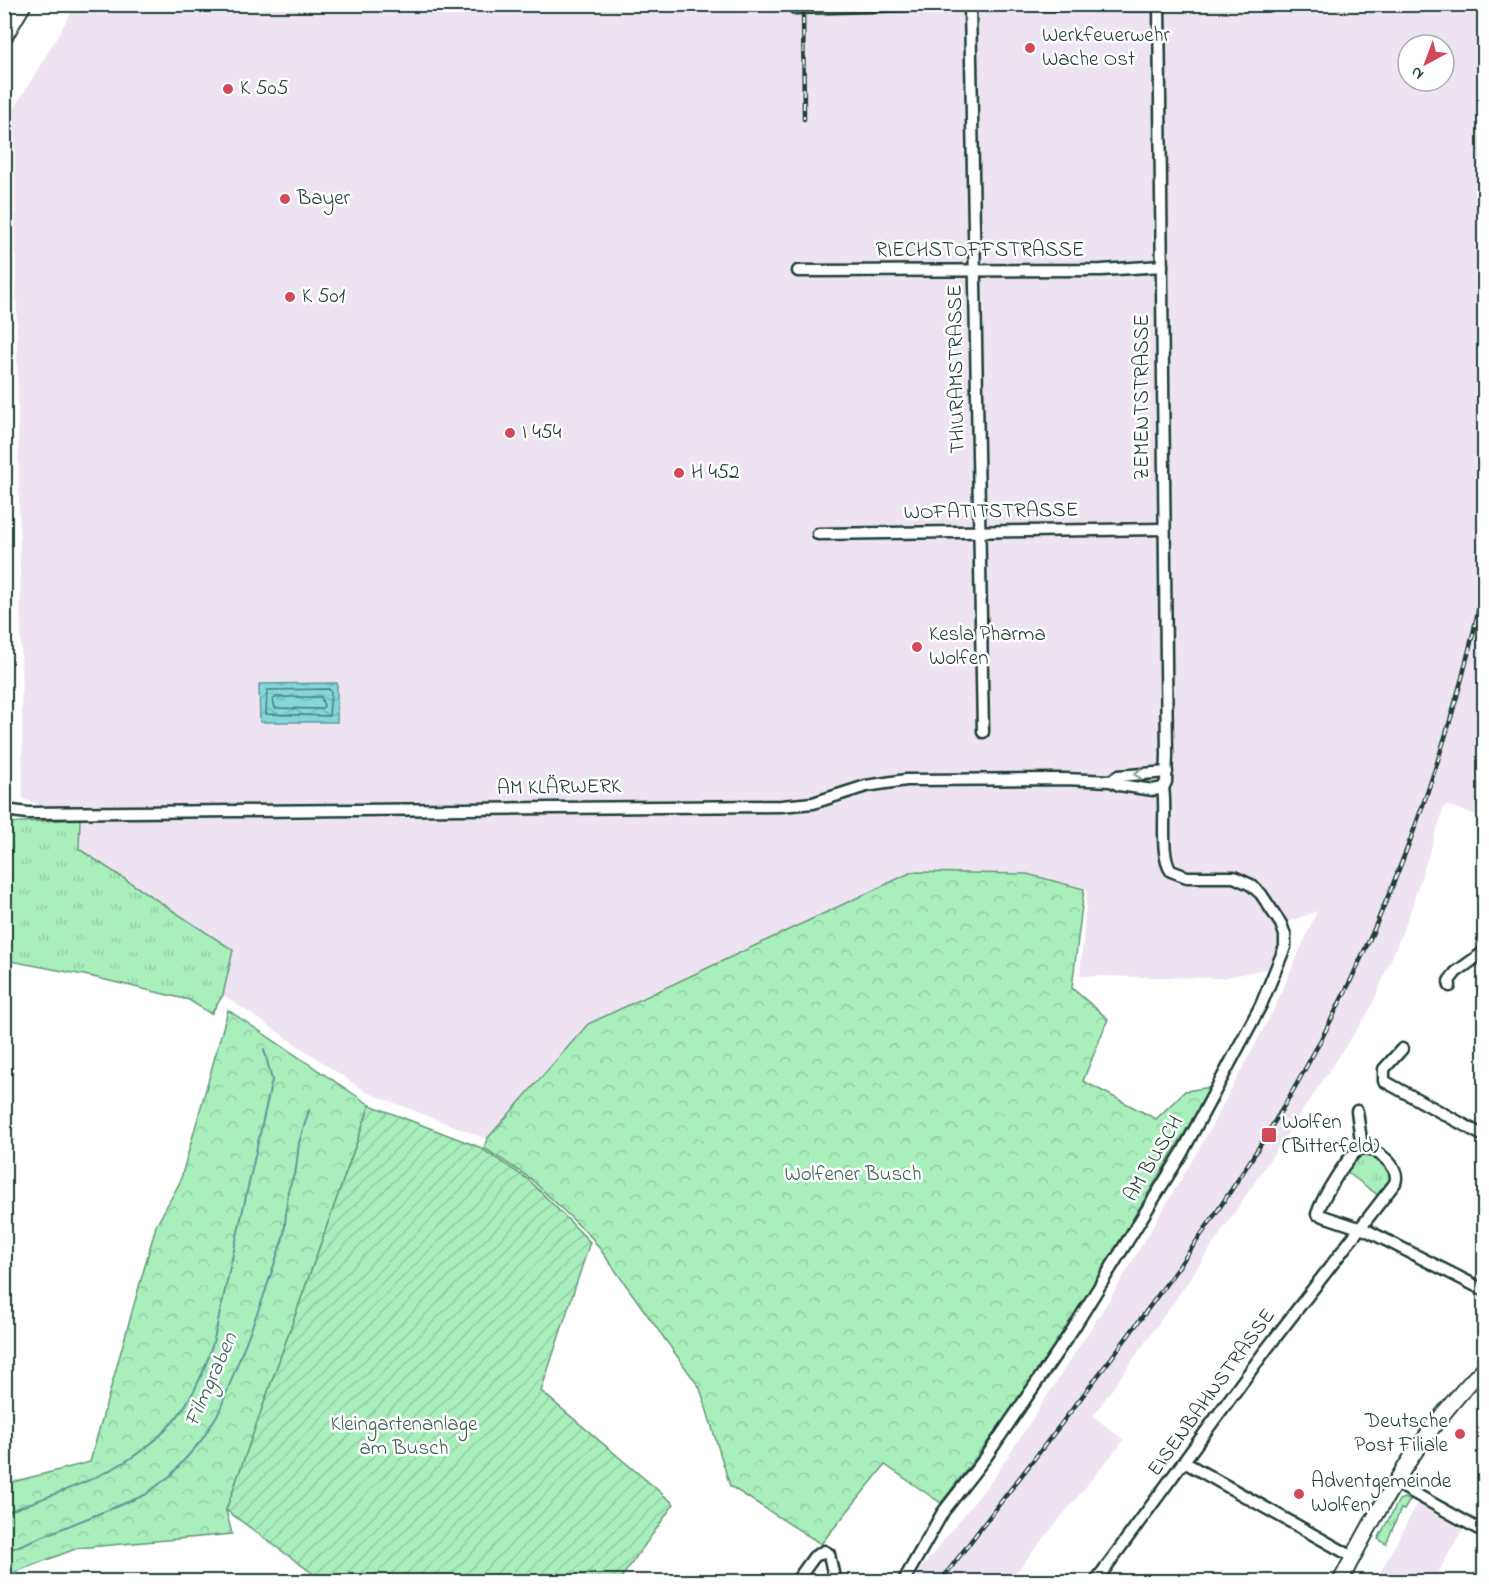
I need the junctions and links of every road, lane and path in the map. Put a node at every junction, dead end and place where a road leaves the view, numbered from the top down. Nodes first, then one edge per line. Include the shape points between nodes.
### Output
1 (24, 4) edge
2 (949, 4) edge
3 (970, 4) edge
4 (995, 4) edge
5 (1159, 5) edge
6 (797, 8) dead end
7 (4, 38) edge
8 (1162, 266) junction
9 (974, 271) junction
10 (798, 272) dead end
11 (1164, 529) junction
12 (980, 532) junction
13 (818, 534) dead end
14 (983, 732) dead end
15 (1167, 772) junction
16 (1111, 780) junction
17 (1163, 788) junction
18 (4, 810) edge
19 (1485, 952) edge
20 (1450, 986) dead end
21 (1402, 1049) dead end
22 (1357, 1112) dead end
23 (1485, 1136) edge
24 (1362, 1148) junction
25 (1360, 1227) junction
26 (1485, 1290) edge
27 (1485, 1368) edge
28 (1184, 1462) junction
29 (1394, 1482) junction
30 (1485, 1532) edge
31 (1353, 1557) junction
32 (796, 1581) edge
33 (835, 1581) edge
34 (903, 1581) edge
35 (1095, 1581) edge
36 (1340, 1581) edge

1 - 7 main road
2 - 6 street
3 - 9 street, THIURAMSTRASSE
4 - 5 street
5 - 8 street, ZEMENTSTRASSE
8 - 9 street, RIECHSTOFFSTRASSE
8 - 11 street, ZEMENTSTRASSE
9 - 10 street, RIECHSTOFFSTRASSE
9 - 12 street, THIURAMSTRASSE
11 - 12 street, WOFATITSTRASSE
11 - 15 street, ZEMENTSTRASSE
12 - 13 street, WOFATITSTRASSE
12 - 14 street, THIURAMSTRASSE
15 -> 16 street, AM KLÄRWERK
15 - 17 street, ZEMENTSTRASSE
16 - 17 street, AM KLÄRWERK via 1119,785
16 - 18 street, AM KLÄRWERK via 896,781 819,801 781,806 36,813
17 - 34 street, AM BUSCH via 1168,867 1180,876 1234,877 1251,885 1281,924 1286,935 1285,947 1261,1005 1182,1153 1073,1329 986,1457 943,1512
19 - 20 street via 1456,972
21 - 23 street via 1383,1073 1389,1085
22 - 24 street
24 - 25 street, EISENBAHNSTRASSE via 1370,1149 1393,1166 1397,1177
24 - 25 street via 1355,1151 1334,1181 1317,1214
25 - 26 street
25 - 28 street, EISENBAHNSTRASSE
27 - 29 main road via 1423,1439
28 - 31 street
28 - 35 street, EISENBAHNSTRASSE
29 - 30 street
29 - 31 main road
31 - 36 main road
32 - 33 street via 814,1557 824,1551 829,1554

